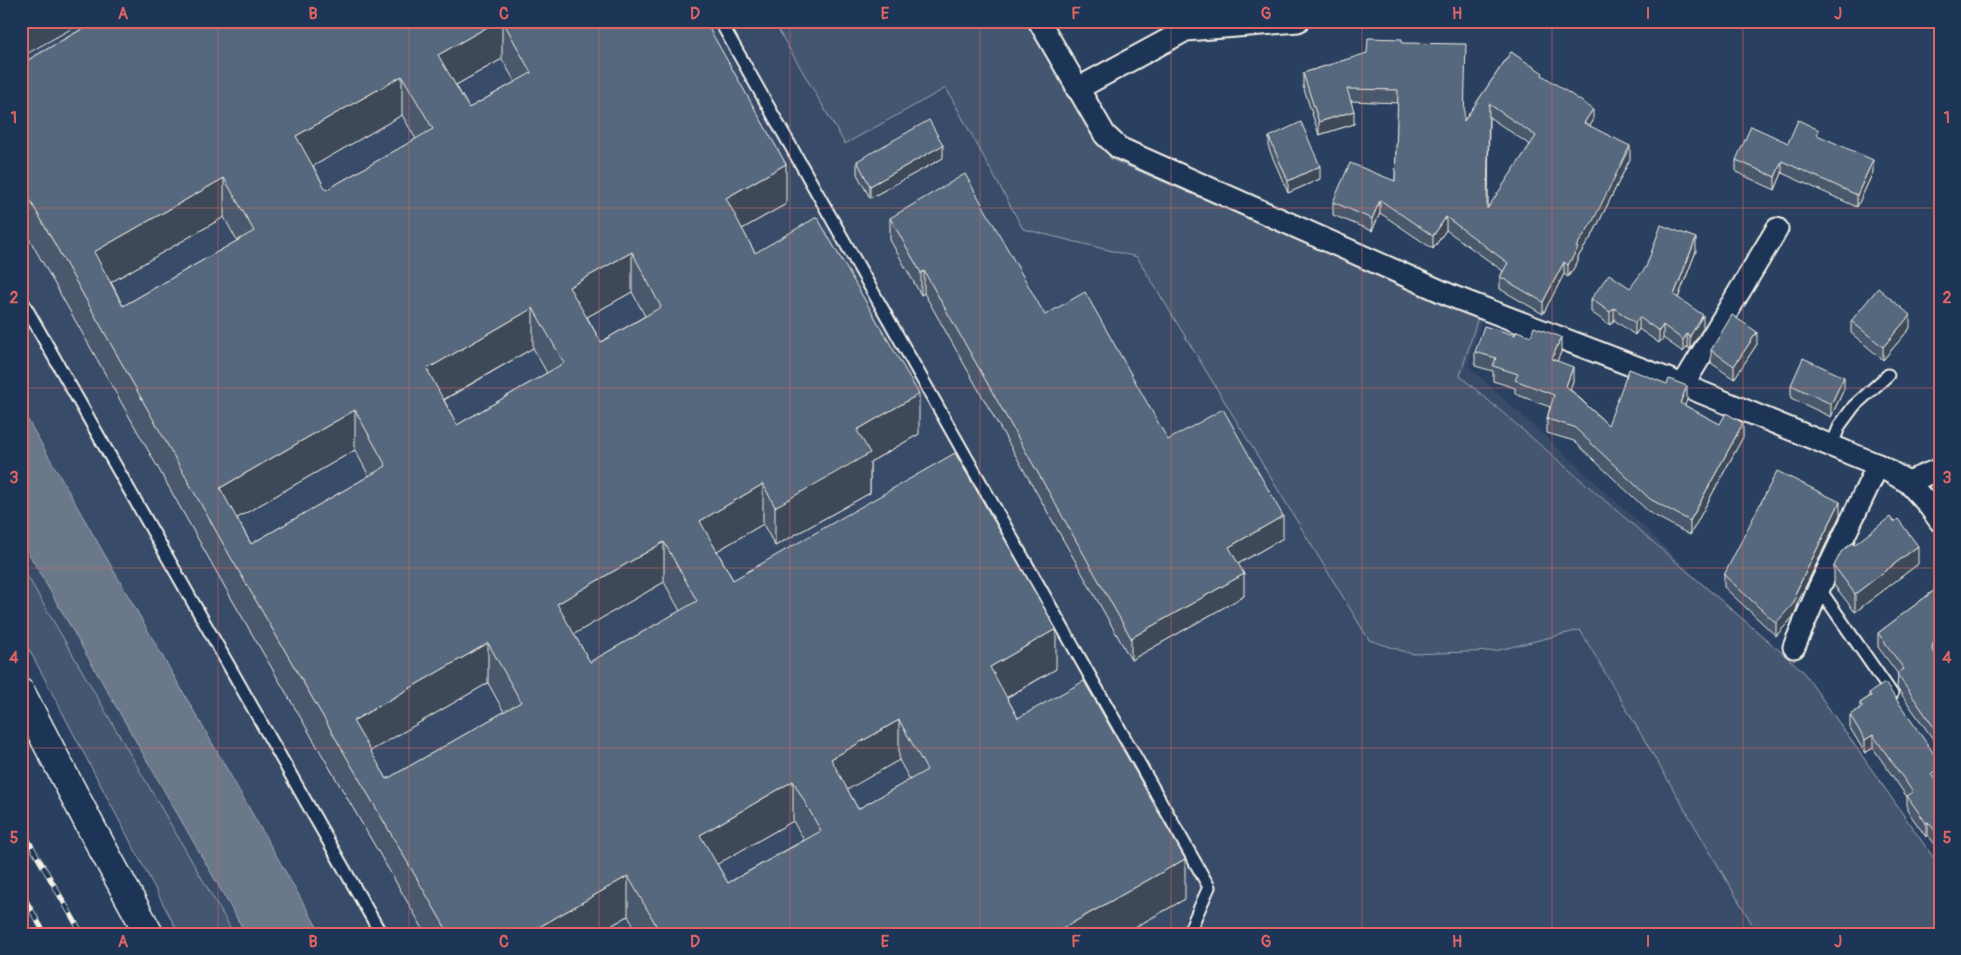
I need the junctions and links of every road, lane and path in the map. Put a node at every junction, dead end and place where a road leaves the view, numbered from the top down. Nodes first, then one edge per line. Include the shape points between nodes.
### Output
1 (720, 21) edge
2 (1040, 21) edge
3 (1298, 21) edge
4 (1077, 89) junction
5 (1777, 230) dead end
6 (21, 300) edge
7 (1888, 375) dead end
8 (1683, 385) junction
9 (1831, 447) junction
10 (1878, 465) junction
11 (1940, 469) edge
12 (1908, 482) junction
13 (1940, 521) edge
14 (1819, 588) junction
15 (1794, 647) dead end
16 (21, 693) edge
17 (1901, 707) edge
18 (149, 934) edge
19 (381, 934) edge
20 (1188, 934) edge

1 - 20 lane via 1209,887
2 - 4 street
3 - 4 street via 1186,30
4 - 8 street via 1104,135 1119,148 1454,297
5 - 8 street
6 - 19 lane
7 - 9 lane via 1854,406 1840,425
8 - 9 street
9 - 10 street
10 - 12 street
10 - 14 street
11 - 12 street
12 - 13 street
14 - 15 street
14 - 17 lane
16 - 18 street

